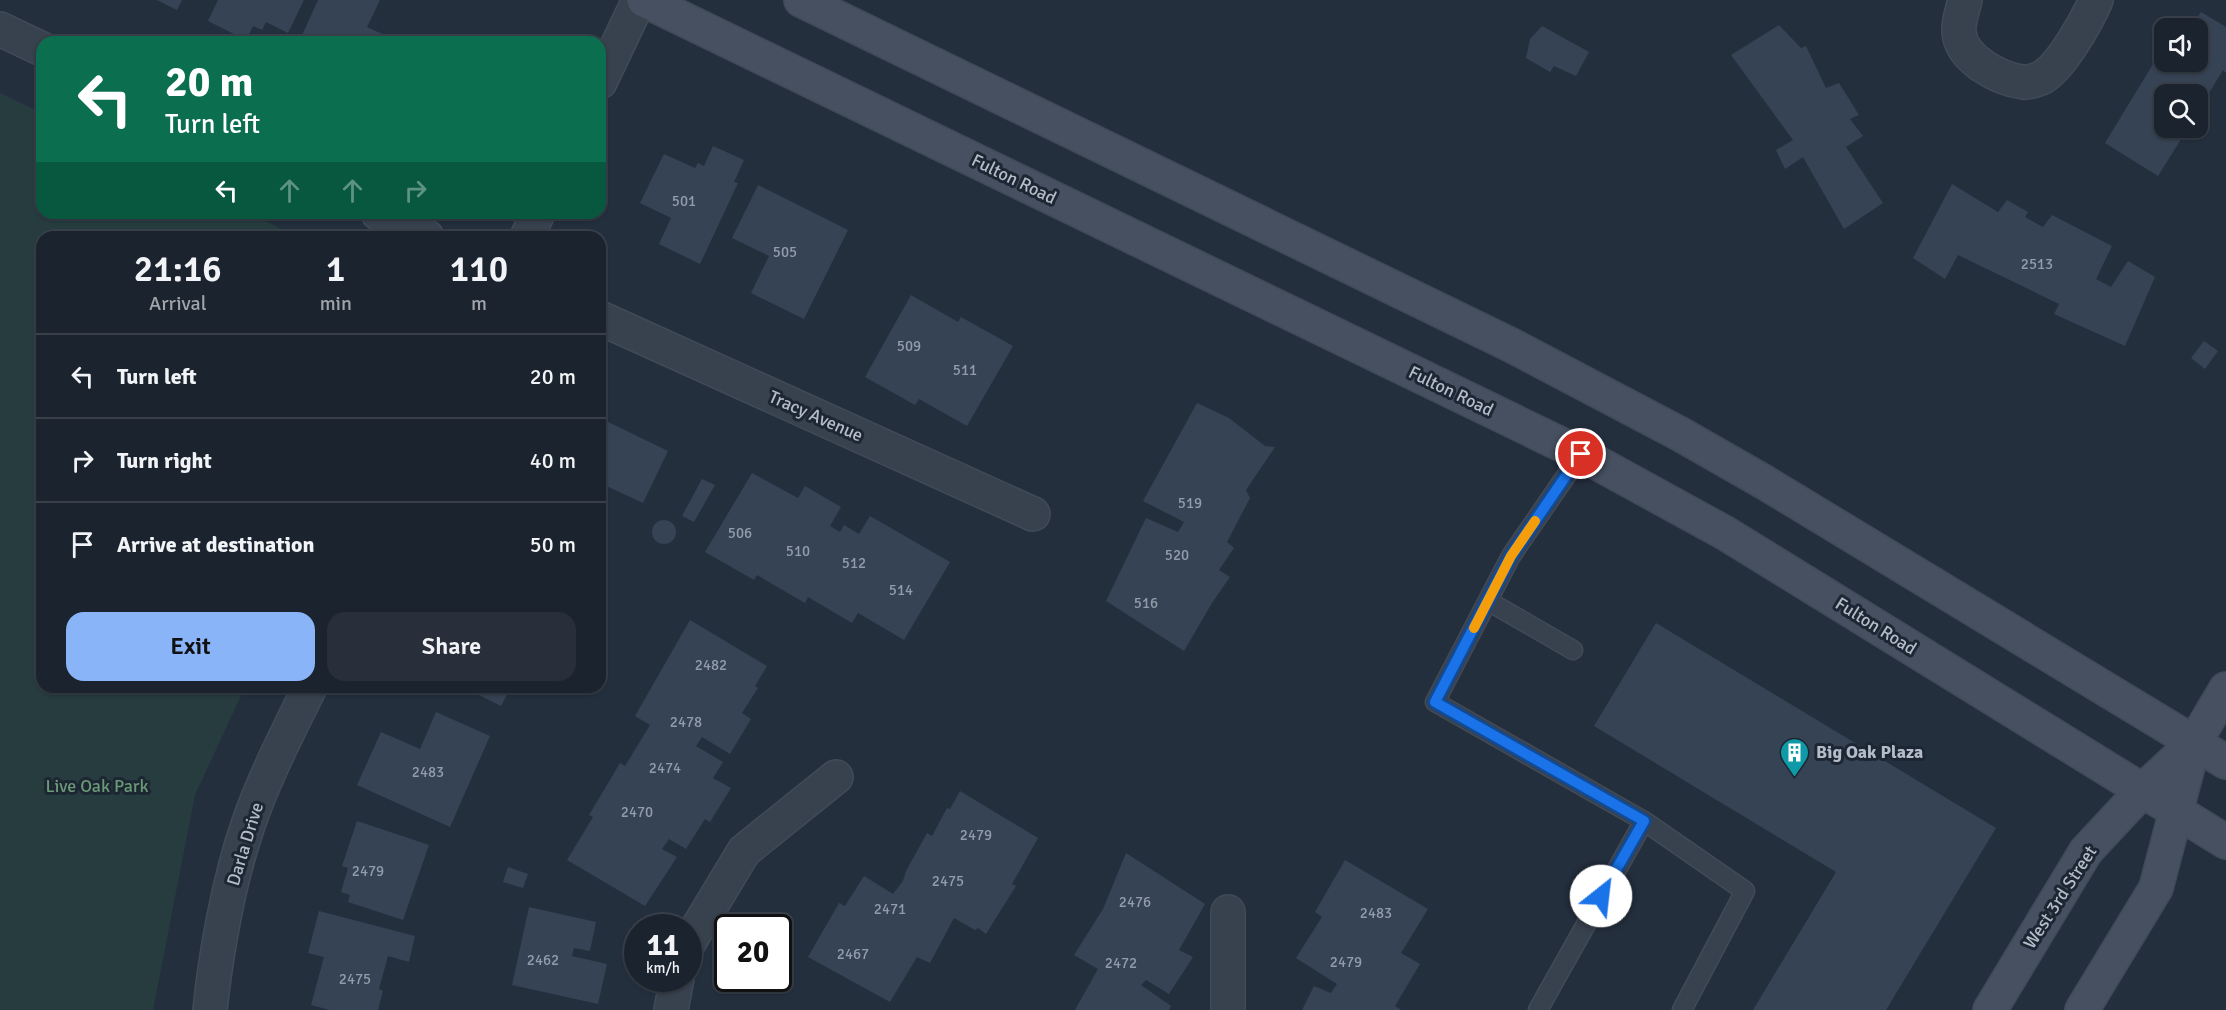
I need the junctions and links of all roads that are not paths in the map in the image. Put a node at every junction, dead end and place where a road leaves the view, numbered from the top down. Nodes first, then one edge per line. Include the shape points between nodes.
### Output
1 (639, 0) edge
2 (644, 0) edge
3 (801, 0) edge
4 (1965, 0) edge
5 (2096, 0) edge
6 (0, 29) edge
7 (36, 46) edge
8 (606, 69) edge
9 (390, 219) edge
10 (415, 231) edge
11 (606, 321) edge
12 (1581, 454) junction
13 (1033, 514) dead end
14 (1488, 601) junction
15 (1573, 650) dead end
16 (2226, 689) edge
17 (307, 693) edge
18 (2194, 743) junction
19 (2226, 762) edge
20 (836, 777) dead end
21 (2142, 791) junction
22 (2177, 812) junction
23 (1644, 821) junction
24 (2226, 842) edge
25 (1228, 912) dead end
26 (702, 921) edge
27 (674, 992) edge
28 (210, 1010) edge
29 (671, 1010) edge
30 (1228, 1010) edge
31 (1538, 1010) edge
32 (1682, 1010) edge
33 (1990, 1010) edge
34 (2082, 1010) edge

1 - 8 street
2 - 12 main road, Fulton Road
3 - 18 main road via 1513,346 1630,407 1764,482
4 - 5 street via 1959,32 1967,53 1990,71 2025,83 2043,77 2068,51
6 - 7 street
9 - 10 street
11 - 13 street, Tracy Avenue
12 - 14 lane via 1511,556
12 - 21 main road, Fulton Road via 1725,533
14 - 15 lane
14 - 23 lane via 1435,702
16 - 18 main road
17 - 28 street, Darla Drive via 247,826 227,904
18 - 19 main road
18 - 21 main road, West 3rd Street
18 - 22 main road
20 - 26 street via 744,851
21 - 22 main road, Fulton Road
21 - 33 main road, West 3rd Street via 2086,851
22 - 24 main road, Fulton Road
22 - 34 main road via 2156,888
23 - 31 lane
23 - 32 lane via 1746,891
25 - 30 street
27 - 29 street

